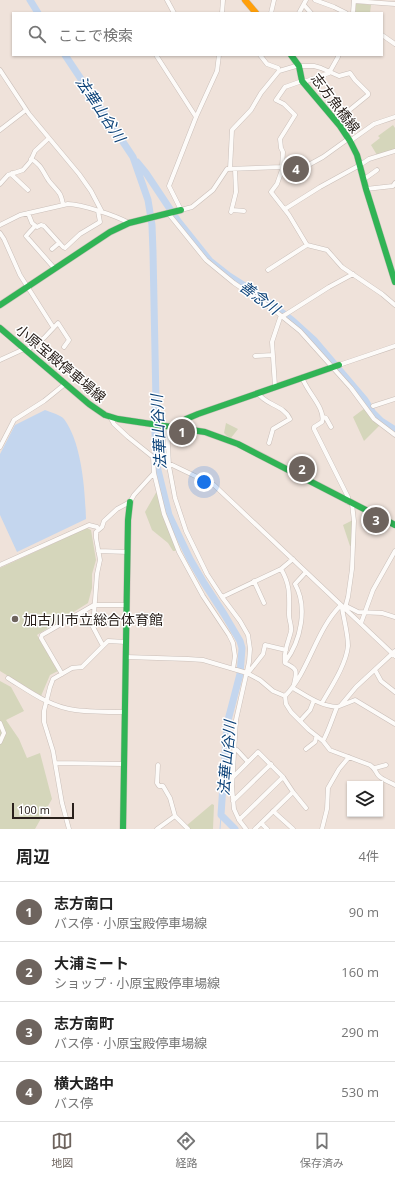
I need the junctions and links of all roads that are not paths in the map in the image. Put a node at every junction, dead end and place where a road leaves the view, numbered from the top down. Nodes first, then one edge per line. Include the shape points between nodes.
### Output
1 (167, 0) edge
2 (223, 0) edge
3 (245, 0) edge
4 (274, 0) edge
5 (306, 0) edge
6 (315, 0) edge
7 (354, 0) edge
8 (395, 4) edge
9 (304, 5) junction
10 (173, 12) edge
11 (222, 12) edge
12 (255, 12) edge
13 (271, 12) edge
14 (300, 12) edge
15 (310, 12) edge
16 (344, 12) edge
17 (353, 12) edge
18 (383, 36) edge
19 (395, 44) edge
20 (157, 56) edge
21 (219, 56) edge
22 (261, 56) edge
23 (292, 56) edge
24 (338, 56) edge
25 (299, 66) junction
26 (278, 68) dead end
27 (0, 70) edge
28 (330, 72) junction
29 (303, 82) junction
30 (26, 110) junction
31 (196, 117) junction
32 (395, 117) edge
33 (336, 121) junction
34 (0, 130) edge
35 (49, 138) junction
36 (349, 140) junction
37 (395, 150) edge
38 (31, 159) junction
39 (360, 165) junction
40 (283, 167) junction
41 (232, 169) junction
42 (377, 170) dead end
43 (12, 173) junction
44 (363, 180) junction
45 (395, 182) edge
46 (0, 184) edge
47 (366, 189) junction
48 (28, 190) dead end
49 (63, 205) junction
50 (285, 209) junction
51 (179, 211) junction
52 (244, 211) dead end
53 (100, 212) junction
54 (28, 213) junction
55 (169, 213) junction
56 (129, 223) junction
57 (0, 225) edge
58 (35, 226) junction
59 (0, 233) edge
60 (59, 243) junction
61 (307, 245) junction
62 (52, 249) dead end
63 (55, 269) junction
64 (268, 270) dead end
65 (353, 274) junction
66 (395, 282) edge
67 (27, 287) junction
68 (0, 304) edge
69 (395, 305) edge
70 (283, 317) junction
71 (53, 327) junction
72 (0, 328) edge
73 (395, 346) edge
74 (64, 347) dead end
75 (25, 350) junction
76 (273, 355) junction
77 (256, 356) dead end
78 (0, 360) edge
79 (339, 365) joint
80 (332, 367) junction
81 (302, 377) junction
82 (65, 384) junction
83 (275, 386) junction
84 (258, 393) junction
85 (395, 399) edge
86 (373, 406) dead end
87 (110, 416) junction
88 (322, 417) junction
89 (166, 426) junction
90 (331, 427) dead end
91 (179, 428) junction
92 (395, 435) edge
93 (269, 443) dead end
94 (0, 447) edge
95 (153, 456) junction
96 (168, 462) junction
97 (154, 473) junction
98 (130, 502) junction
99 (350, 503) junction
100 (395, 525) edge
101 (97, 527) dead end
102 (98, 551) junction
103 (395, 551) edge
104 (128, 552) junction
105 (293, 559) junction
106 (0, 565) edge
107 (281, 569) junction
108 (306, 572) junction
109 (254, 581) junction
110 (222, 597) junction
111 (264, 603) dead end
112 (94, 605) junction
113 (127, 605) junction
114 (344, 606) junction
115 (365, 611) junction
116 (395, 617) edge
117 (361, 623) junction
118 (126, 642) junction
119 (103, 646) junction
120 (286, 650) junction
121 (394, 653) edge
122 (126, 658) junction
123 (285, 662) junction
124 (233, 669) junction
125 (375, 670) junction
126 (245, 672) junction
127 (62, 674) junction
128 (8, 678) dead end
129 (294, 687) junction
130 (395, 692) edge
131 (285, 696) junction
132 (314, 700) junction
133 (46, 701) junction
134 (322, 703) junction
135 (339, 706) junction
136 (125, 712) junction
137 (300, 721) junction
138 (0, 723) edge
139 (395, 724) edge
140 (316, 738) junction
141 (323, 741) junction
142 (0, 742) edge
143 (306, 749) dead end
144 (237, 750) dead end
145 (349, 757) junction
146 (248, 762) junction
147 (55, 763) junction
148 (124, 764) junction
149 (271, 764) junction
150 (158, 765) dead end
151 (386, 765) dead end
152 (375, 768) junction
153 (232, 777) junction
154 (283, 778) junction
155 (395, 786) edge
156 (293, 792) junction
157 (233, 801) junction
158 (306, 808) dead end
159 (273, 811) junction
160 (175, 816) junction
161 (239, 820) junction
162 (261, 824) junction
163 (68, 829) edge
164 (123, 829) edge
165 (157, 829) edge
166 (188, 829) edge
167 (246, 829) edge
168 (255, 829) edge
169 (267, 829) edge
170 (293, 829) edge
171 (322, 829) edge

1 - 10 street
2 - 11 street
3 - 12 main road
4 - 13 street
5 - 9 street
6 - 16 street
7 - 8 street
7 - 17 street
9 - 14 street
9 - 15 street
18 - 19 street
20 - 31 street
21 - 31 street via 217,71
22 - 26 street via 267,64
23 - 25 main road, 志方魚橋線
24 - 28 street
25 - 28 street via 314,66
25 - 29 main road, 志方魚橋線
25 - 41 street via 279,71 251,110 232,130
27 - 30 street
28 - 29 street
28 - 33 street via 339,76 350,73 368,93
29 - 33 main road, 志方魚橋線
29 - 40 street via 285,87 276,100 295,115 280,138
30 - 34 street
30 - 35 street
31 - 51 street via 168,186
32 - 36 street via 374,124
33 - 36 main road, 志方魚橋線
35 - 38 street via 38,147
35 - 53 street via 91,190
36 - 39 main road, 志方魚橋線 via 358,155
36 - 40 street via 307,167
37 - 39 street
38 - 43 street via 23,170
38 - 49 street via 38,163 50,182 59,190
39 - 44 main road, 志方魚橋線
39 - 50 street via 320,186
40 - 41 street
40 - 50 street via 271,192
41 - 51 street via 225,171 209,194 192,207
41 - 52 street via 236,192 231,211
42 - 44 street
43 - 46 street
43 - 48 street
44 - 47 main road, 志方魚橋線
45 - 47 street via 393,186
47 - 66 main road, 志方魚橋線
49 - 53 street via 73,204
49 - 54 street
50 - 61 street
51 - 55 main road
53 - 56 street
53 - 60 street via 100,222 80,234 65,248
54 - 57 street
54 - 58 street
55 - 56 main road
55 - 70 street via 206,260
56 - 63 main road via 110,232
58 - 60 street via 43,225
58 - 63 street via 26,236
59 - 67 street
60 - 62 street
61 - 64 street
61 - 65 street via 328,250 339,264
63 - 67 main road
65 - 69 street
65 - 70 street
67 - 68 main road
67 - 71 street
70 - 76 street via 280,318 272,342
70 - 80 street
71 - 74 street via 58,323 69,340
71 - 75 street via 44,338
72 - 75 main road, 小原宝殿停車場線
73 - 79 street
75 - 78 street
75 - 82 main road, 小原宝殿停車場線
76 - 77 street
76 - 83 street
79 - 80 main road
80 - 81 main road
80 - 92 street via 374,419
81 - 83 main road
81 - 88 street via 321,410
82 - 87 main road, 小原宝殿停車場線 via 89,404
82 - 94 street via 14,420
83 - 84 main road
84 - 91 main road via 186,419
84 - 93 street via 260,397 286,412 290,419 273,429
85 - 86 street
87 - 89 main road, 小原宝殿停車場線
87 - 95 street via 123,433
88 - 90 street via 326,418
88 - 99 street via 322,422 314,429
89 - 91 main road, 小原宝殿停車場線
89 - 96 street
91 - 99 main road, 小原宝殿停車場線 via 229,440
95 - 96 street
95 - 97 street
96 - 105 street via 214,485
96 - 110 street via 175,498 188,536
97 - 98 street
97 - 124 street via 164,514 179,552 233,643
98 - 102 street via 117,509 96,532
98 - 104 main road
99 - 100 main road, 小原宝殿停車場線
99 - 114 street via 354,521 353,547 350,582
101 - 106 street via 89,525
102 - 104 street
102 - 112 street via 100,560
103 - 115 street via 373,590
104 - 113 main road
105 - 107 street
105 - 108 street
107 - 109 street
107 - 120 street via 288,585 292,627
108 - 114 street
108 - 123 street via 295,584 301,598 302,611 294,647
109 - 110 street
109 - 111 street
110 - 126 street via 248,635 250,649
112 - 113 street
112 - 119 street via 93,627
112 - 127 street via 42,635 41,638
113 - 118 main road
114 - 115 street via 358,612
114 - 117 street
114 - 129 street via 324,628
114 - 134 street via 342,608 347,649 335,680
115 - 116 street
115 - 117 street
117 - 121 street
118 - 119 street via 108,641
118 - 122 main road
119 - 127 street via 82,667 72,668
120 - 123 street
120 - 126 street via 265,645 264,654
121 - 125 street
122 - 124 street via 188,658
122 - 136 main road
123 - 129 street via 296,672
124 - 126 street
125 - 130 street via 381,681
125 - 135 street
126 - 131 street
126 - 153 street via 236,720
127 - 133 street via 53,680
128 - 133 street
129 - 131 street
129 - 132 street
131 - 137 street via 286,704
132 - 134 street
132 - 137 street via 310,710
133 - 136 street via 74,710
133 - 147 street via 44,722
134 - 135 street
135 - 139 street via 355,700
135 - 141 street
136 - 148 main road
137 - 140 street
138 - 142 street via 4,733
140 - 141 street
140 - 143 street
141 - 145 street via 333,752
144 - 146 street
145 - 152 street
145 - 171 street via 328,788 327,809
146 - 149 street via 258,752
146 - 153 street
147 - 148 street
147 - 163 street
148 - 164 main road
149 - 154 street
149 - 157 street
150 - 160 street via 157,783 166,790
151 - 152 street
152 - 155 street via 377,774
153 - 157 street
154 - 156 street
154 - 161 street
156 - 158 street
156 - 159 street
157 - 161 street
159 - 162 street
159 - 170 street
160 - 165 street
160 - 166 street
161 - 167 street
162 - 168 street
162 - 169 street

